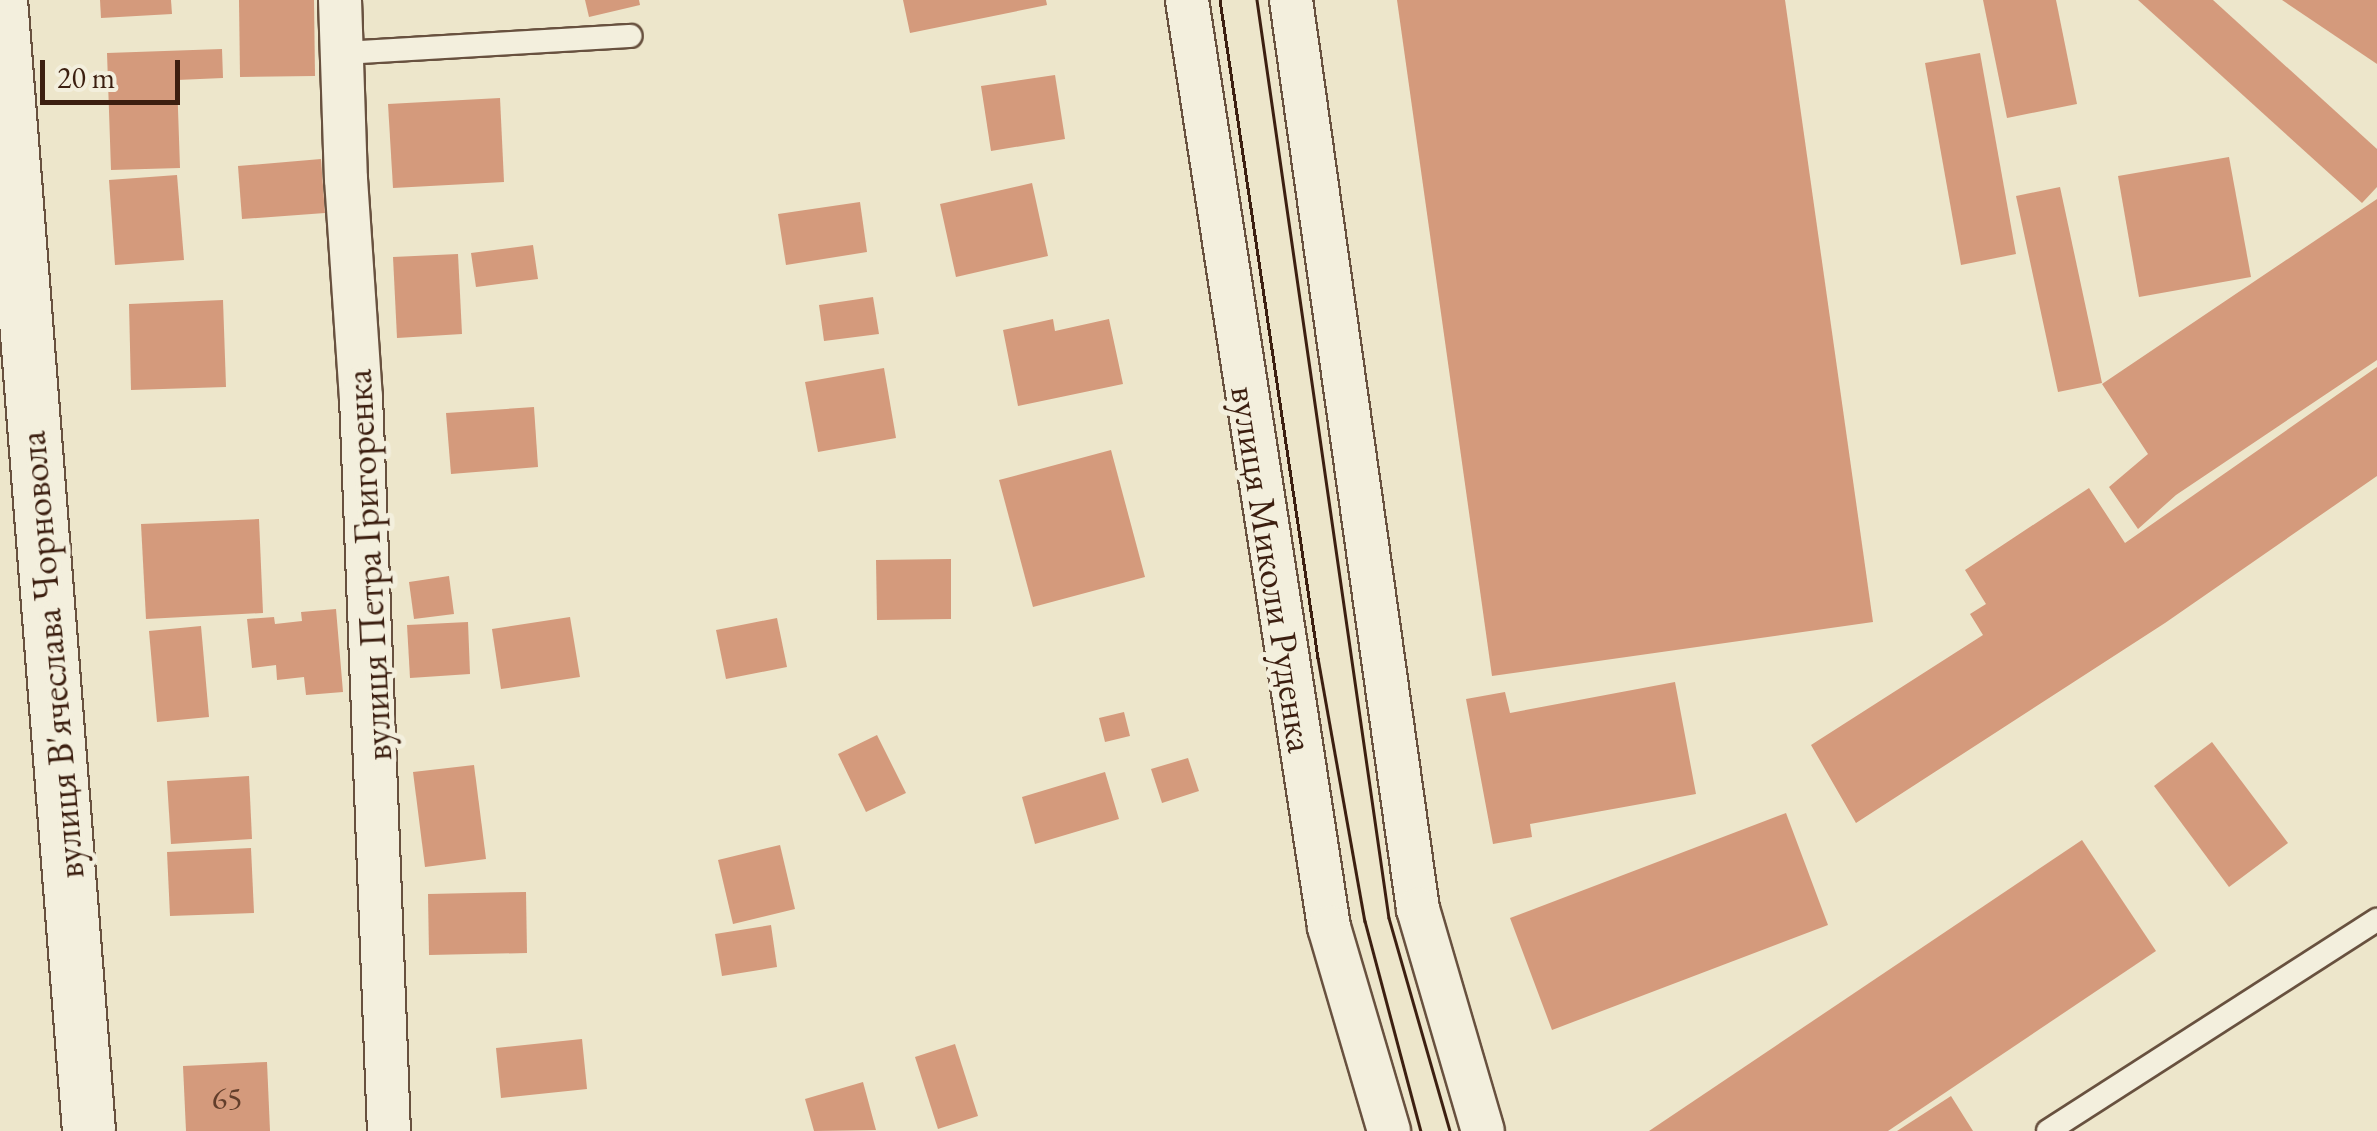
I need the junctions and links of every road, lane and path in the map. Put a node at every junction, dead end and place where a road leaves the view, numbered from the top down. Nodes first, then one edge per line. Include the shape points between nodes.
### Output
1 (1, 0) edge
2 (340, 0) edge
3 (1186, 0) edge
4 (1292, 0) edge
5 (630, 36) dead end
6 (342, 53) junction
7 (9, 229) edge
8 (2377, 920) edge
9 (88, 1131) edge
10 (390, 1131) edge
11 (1389, 1131) edge
12 (1483, 1131) edge
13 (2048, 1131) edge

1 - 7 street, вулиця В'ячеслава Чорновола
2 - 6 street, вулиця Петра Григоренка
3 - 11 street, вулиця Миколи Руденка via 1329,927
4 - 12 street via 1418,909
5 - 6 lane
6 - 10 street, вулиця Петра Григоренка
7 - 9 street, вулиця В'ячеслава Чорновола
8 - 13 lane

